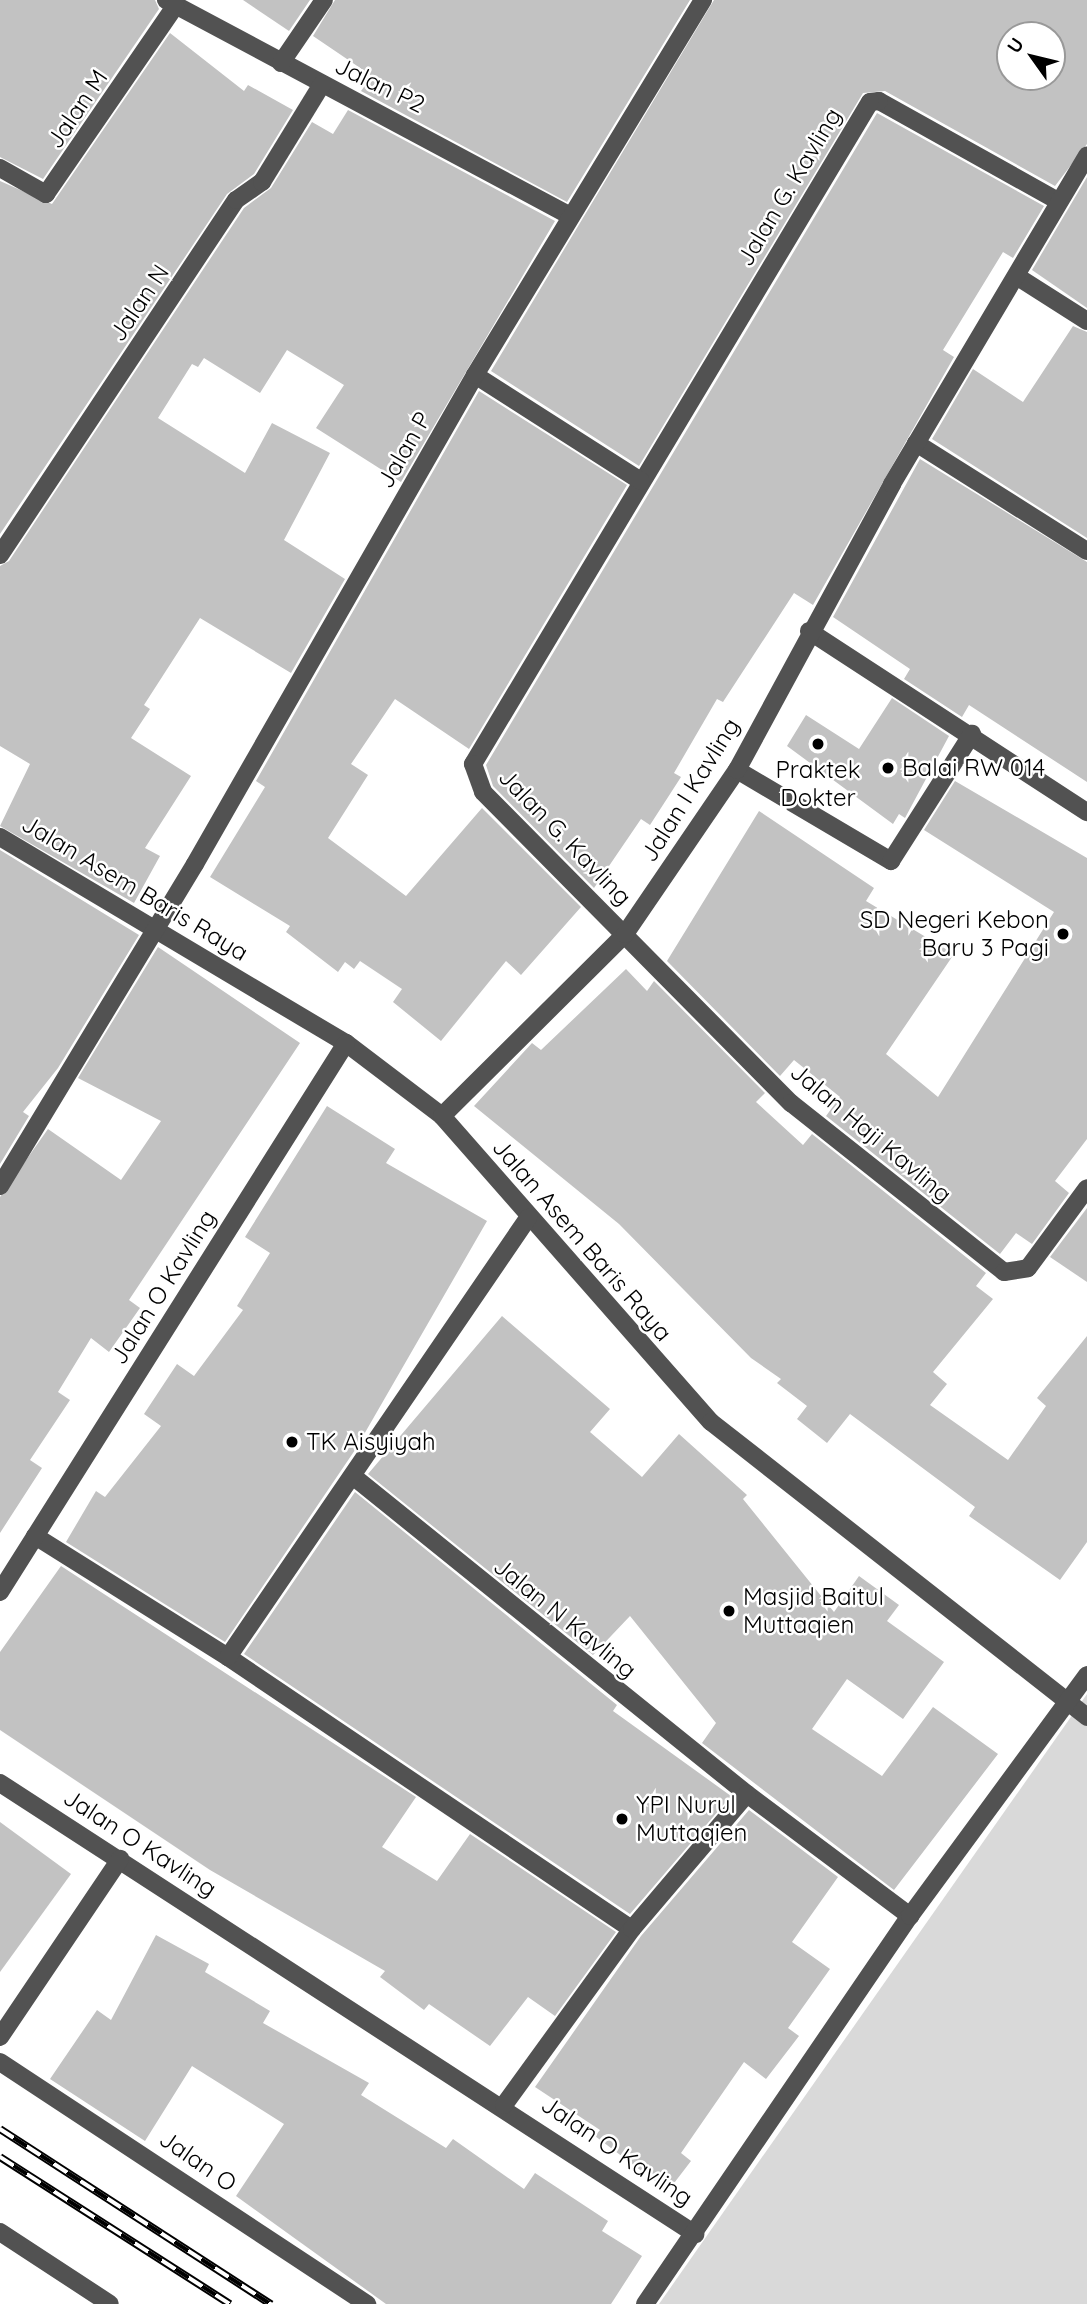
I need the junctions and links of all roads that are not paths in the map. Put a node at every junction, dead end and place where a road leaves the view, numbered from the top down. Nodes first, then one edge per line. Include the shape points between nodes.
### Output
1 (324, 0) edge
2 (703, 0) edge
3 (171, 3) edge
4 (281, 63) junction
5 (322, 84) junction
6 (1087, 155) edge
7 (0, 168) edge
8 (1058, 201) junction
9 (570, 216) junction
10 (1018, 277) junction
11 (1087, 321) edge
12 (475, 375) junction
13 (916, 443) junction
14 (641, 481) junction
15 (1087, 551) edge
16 (0, 555) edge
17 (809, 631) junction
18 (972, 734) junction
19 (737, 770) junction
20 (1087, 812) edge
21 (0, 837) edge
22 (156, 928) junction
23 (625, 934) junction
24 (346, 1043) junction
25 (442, 1116) junction
26 (0, 1186) edge
27 (1087, 1188) edge
28 (528, 1218) junction
29 (354, 1477) junction
30 (35, 1536) junction
31 (0, 1592) edge
32 (228, 1657) junction
33 (1087, 1675) edge
34 (1067, 1703) junction
35 (1087, 1717) edge
36 (0, 1783) edge
37 (747, 1794) junction
38 (120, 1859) junction
39 (910, 1916) junction
40 (632, 1929) junction
41 (0, 2037) edge
42 (0, 2062) edge
43 (504, 2105) junction
44 (0, 2232) edge
45 (695, 2234) junction
46 (110, 2304) edge
47 (367, 2304) edge
48 (645, 2304) edge

1 - 4 street
2 - 9 street, Jalan P
3 - 4 street, Jalan P2
3 - 7 street, Jalan M via 46,194
4 - 5 street, Jalan P2
5 - 9 street, Jalan P2
5 - 16 street, Jalan N via 262,182 236,200
6 - 8 street, Jalan I Kavling
8 - 10 street, Jalan I Kavling
8 - 14 street, Jalan G. Kavling via 879,100 870,102
9 - 12 street, Jalan P
10 - 11 street
10 - 13 street, Jalan I Kavling
12 - 14 street
12 - 22 street, Jalan P
13 - 15 street
13 - 17 street, Jalan I Kavling
14 - 23 street, Jalan G. Kavling via 473,764 483,792
17 - 18 street
17 - 19 street, Jalan I Kavling
18 - 19 street via 891,860
18 - 20 street
19 - 23 street, Jalan I Kavling
21 - 22 street, Jalan Asem Baris Raya
22 - 24 street, Jalan Asem Baris Raya
22 - 26 street, Jalan P
23 - 25 street, Jalan I Kavling
23 - 27 street, Jalan Haji Kavling via 791,1103 1004,1272 1028,1268
24 - 25 street, Jalan Asem Baris Raya
24 - 30 street, Jalan O Kavling
25 - 28 street, Jalan Asem Baris Raya
28 - 29 street
28 - 34 street, Jalan Asem Baris Raya via 711,1422
29 - 32 street
29 - 37 street, Jalan N Kavling
30 - 31 street, Jalan O Kavling
30 - 32 street
32 - 40 street
33 - 34 street
34 - 35 street, Jalan Asem Baris Raya
34 - 39 street, Jalan O Kavling
36 - 38 street, Jalan O Kavling
37 - 39 street, Jalan N Kavling
37 - 40 street
38 - 41 street
38 - 43 street, Jalan O Kavling
39 - 45 street, Jalan O Kavling
40 - 43 street
42 - 47 street, Jalan O
43 - 45 street, Jalan O Kavling
44 - 46 street
45 - 48 street

